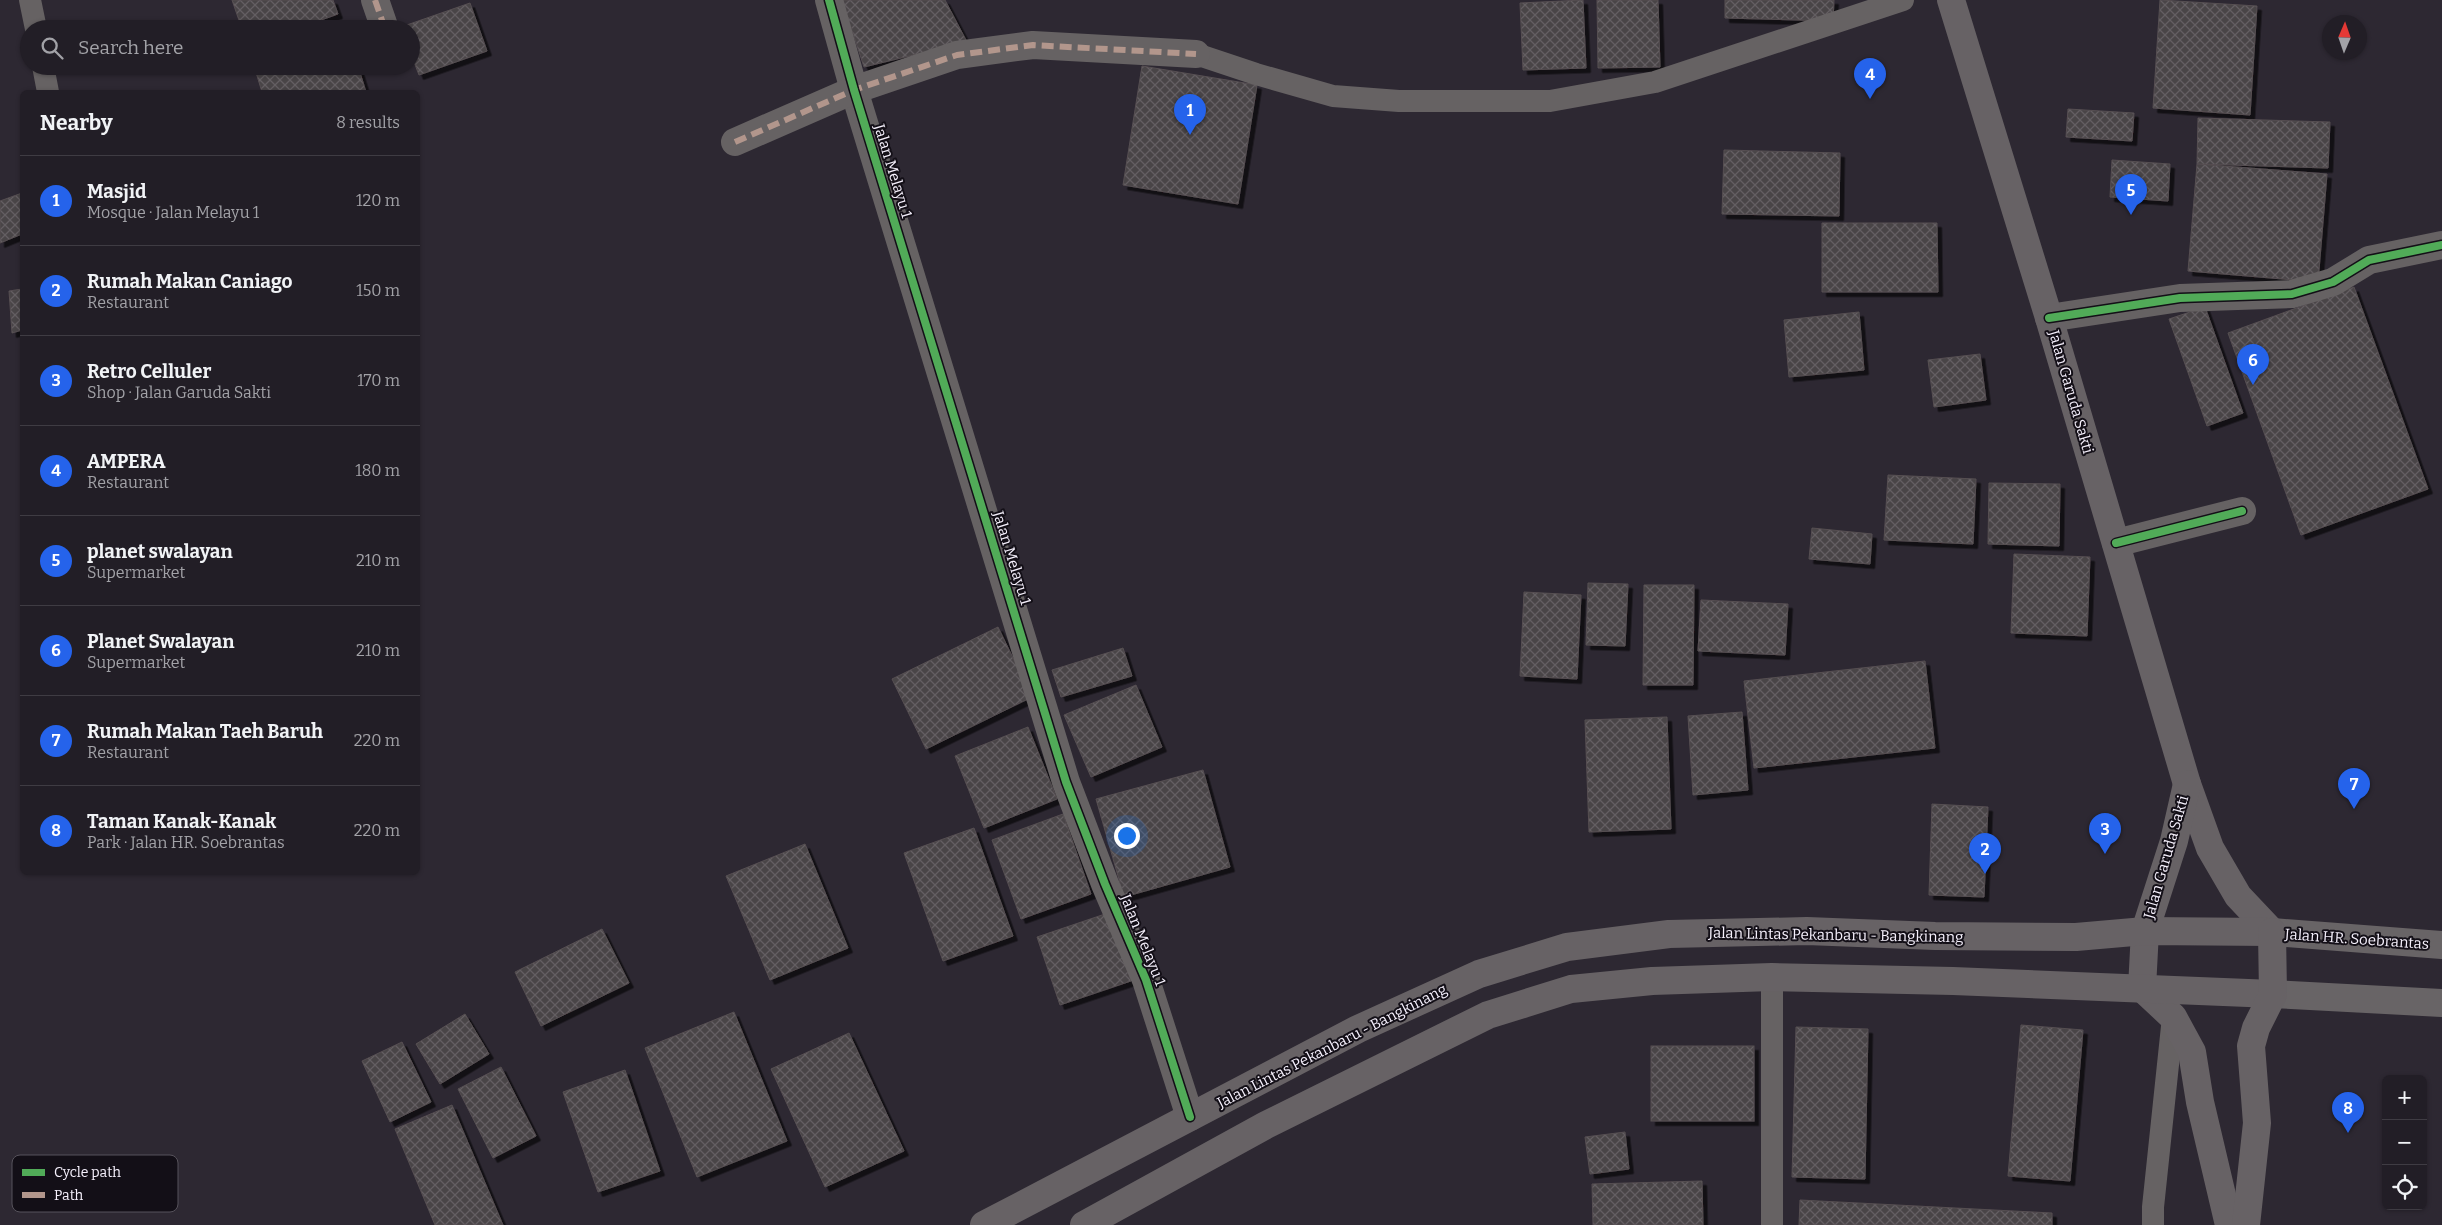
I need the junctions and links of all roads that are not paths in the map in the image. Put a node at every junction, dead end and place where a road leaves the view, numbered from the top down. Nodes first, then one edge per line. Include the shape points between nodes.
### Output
1 (30, 0) edge
2 (375, 0) edge
3 (829, 0) edge
4 (1902, 0) edge
5 (1951, 0) edge
6 (34, 20) edge
7 (382, 20) edge
8 (1196, 54) joint
9 (45, 75) edge
10 (48, 90) edge
11 (854, 90) junction
12 (735, 142) dead end
13 (2442, 245) edge
14 (2049, 318) junction
15 (2242, 511) dead end
16 (2116, 543) junction
17 (2186, 784) junction
18 (2145, 930) junction
19 (2272, 932) junction
20 (2442, 945) edge
21 (1772, 977) junction
22 (2142, 988) junction
23 (2273, 994) junction
24 (2442, 1003) edge
25 (2173, 1017) junction
26 (1190, 1117) junction
27 (984, 1225) edge
28 (1084, 1225) edge
29 (1772, 1225) edge
30 (2153, 1225) edge
31 (2230, 1225) edge
32 (2246, 1225) edge

1 - 6 lane
2 - 7 street
3 - 11 street, Jalan Melayu 1
4 - 8 lane via 1655,82 1550,101 1399,101 1333,96
5 - 14 highway, Jalan Garuda Sakti
8 - 11 street via 1033,45 957,55
9 - 10 lane
11 - 12 street
11 - 26 street, Jalan Melayu 1 via 1066,782 1146,980
13 - 14 street via 2369,260 2333,282 2292,294 2180,298
14 - 16 highway, Jalan Garuda Sakti
15 - 16 street
16 - 17 highway, Jalan Garuda Sakti
17 - 18 highway, Jalan Garuda Sakti via 2174,841
17 - 19 highway, Jalan Garuda Sakti via 2210,848 2238,896
18 - 19 highway, Jalan Lintas Pekanbaru - Bangkinang
18 - 22 highway, Jalan Garuda Sakti
18 - 26 highway, Jalan Lintas Pekanbaru - Bangkinang via 2076,937 1807,931 1669,934 1567,947 1479,974 1428,996
19 - 20 main road, Jalan HR. Soebrantas
19 - 23 highway
21 - 22 highway
21 - 28 highway via 1571,989 1488,1015 1266,1125
21 - 29 lane
22 - 23 highway
22 - 25 highway
23 - 24 main road
23 - 32 highway via 2251,1046 2257,1123
25 - 30 lane
25 - 31 highway via 2192,1052 2200,1102
26 - 27 highway, Jalan Lintas Pekanbaru - Bangkinang

